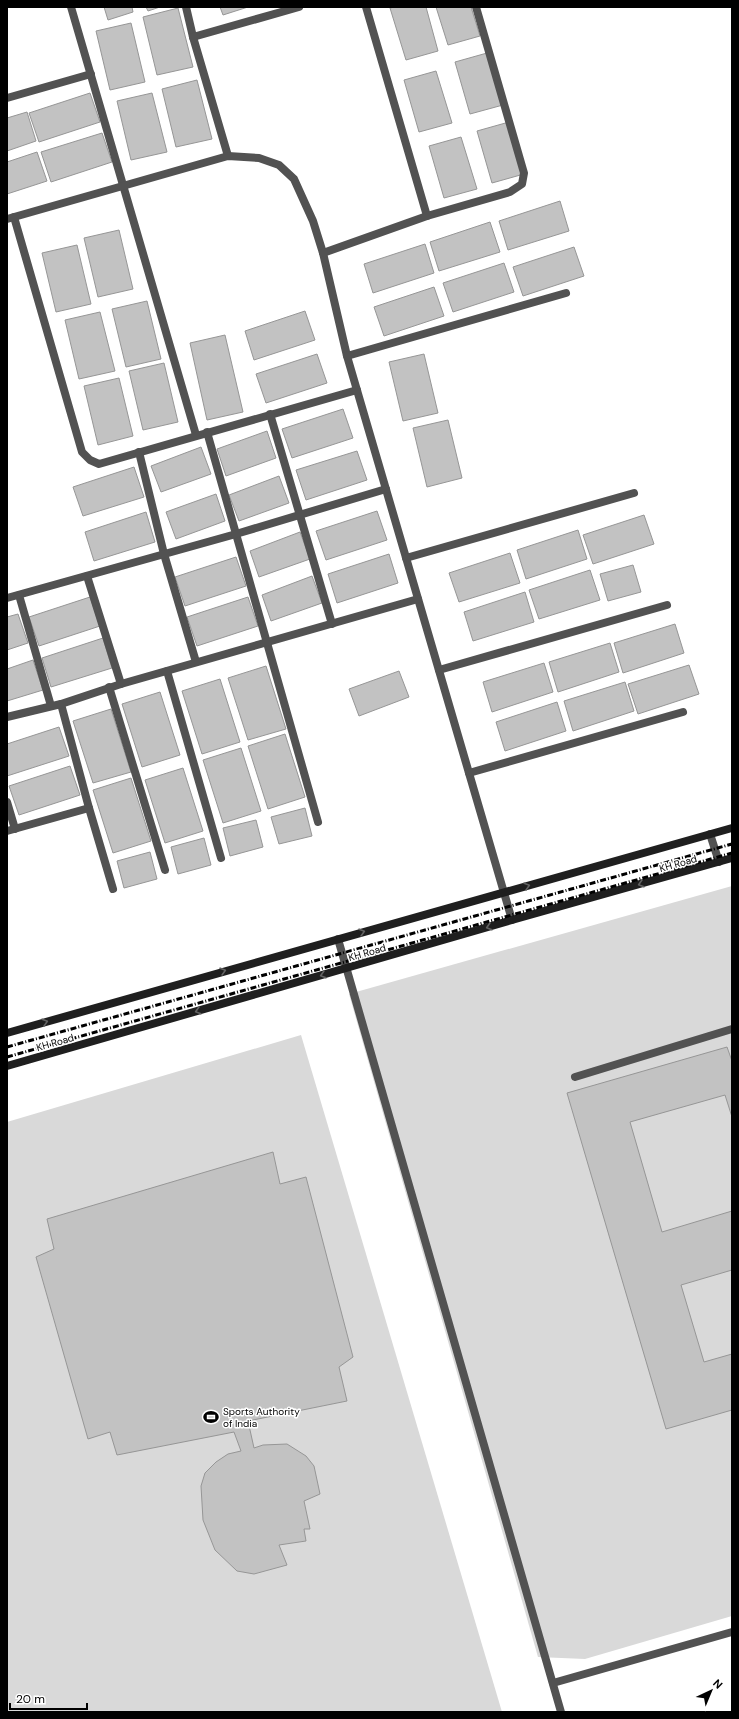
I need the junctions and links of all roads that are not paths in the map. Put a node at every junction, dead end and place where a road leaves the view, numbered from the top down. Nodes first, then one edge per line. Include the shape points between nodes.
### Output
1 (71, 7) edge
2 (186, 7) edge
3 (298, 7) edge
4 (366, 7) edge
5 (476, 7) edge
6 (194, 37) junction
7 (91, 74) junction
8 (7, 98) edge
9 (228, 156) junction
10 (124, 186) junction
11 (427, 216) junction
12 (11, 218) edge
13 (323, 252) junction
14 (566, 293) dead end
15 (347, 356) junction
16 (357, 390) junction
17 (270, 414) junction
18 (207, 432) junction
19 (196, 435) junction
20 (139, 452) junction
21 (386, 489) junction
22 (634, 493) dead end
23 (299, 514) junction
24 (236, 534) junction
25 (164, 554) junction
26 (406, 558) junction
27 (87, 576) junction
28 (20, 595) junction
29 (7, 598) edge
30 (418, 599) junction
31 (667, 605) dead end
32 (332, 624) junction
33 (266, 642) junction
34 (196, 662) junction
35 (438, 670) junction
36 (166, 671) junction
37 (121, 684) junction
38 (109, 687) junction
39 (61, 704) junction
40 (51, 706) junction
41 (683, 712) dead end
42 (7, 717) edge
43 (469, 773) junction
44 (7, 802) edge
45 (89, 808) junction
46 (318, 822) dead end
47 (732, 828) edge
48 (11, 830) edge
49 (710, 834) junction
50 (221, 858) dead end
51 (732, 858) edge
52 (719, 862) junction
53 (165, 870) dead end
54 (113, 889) dead end
55 (504, 892) junction
56 (512, 920) junction
57 (338, 939) junction
58 (347, 968) junction
59 (732, 1029) edge
60 (7, 1033) edge
61 (7, 1066) edge
62 (575, 1077) dead end
63 (732, 1632) edge
64 (553, 1683) junction
65 (562, 1712) edge

1 - 7 street
2 - 6 street
3 - 6 street
4 - 11 street
5 - 11 street via 524,173 522,184 510,192
6 - 9 street
7 - 8 street
7 - 10 street
9 - 10 street
9 - 13 street via 259,158 279,165 294,179 313,221
10 - 12 street
10 - 19 street
11 - 13 street
12 - 20 street via 82,452 99,464
13 - 15 street
14 - 15 street
15 - 16 street
16 - 17 street
16 - 21 street
17 - 18 street
17 - 23 street
18 - 19 street
18 - 24 street
19 - 20 street
20 - 25 street
21 - 23 street
21 - 26 street
22 - 26 street
23 - 24 street
23 - 32 street
24 - 25 street
24 - 33 street
25 - 27 street
25 - 34 street
26 - 30 street
27 - 28 street
27 - 37 street
28 - 29 street
28 - 40 street
30 - 32 street
30 - 35 street
31 - 35 street
32 - 33 street
33 - 34 street
33 - 46 street
34 - 36 street
35 - 43 street
36 - 37 street
36 - 50 street
37 - 38 street
38 - 39 street
38 - 53 street
39 - 40 street
39 - 45 street
40 - 42 street
41 - 43 street
43 - 55 street
44 - 48 street
45 - 48 street
45 - 54 street
47 - 49 main road, KH Road
49 - 52 street
55 -> 49 main road, KH Road
51 - 52 main road, KH Road
52 -> 56 main road, KH Road
55 - 56 street
57 -> 55 main road, KH Road
56 -> 58 main road, KH Road
57 - 58 street
60 -> 57 main road, KH Road
58 -> 61 main road, KH Road
58 - 64 street
59 - 62 street
63 - 64 street
64 - 65 street

